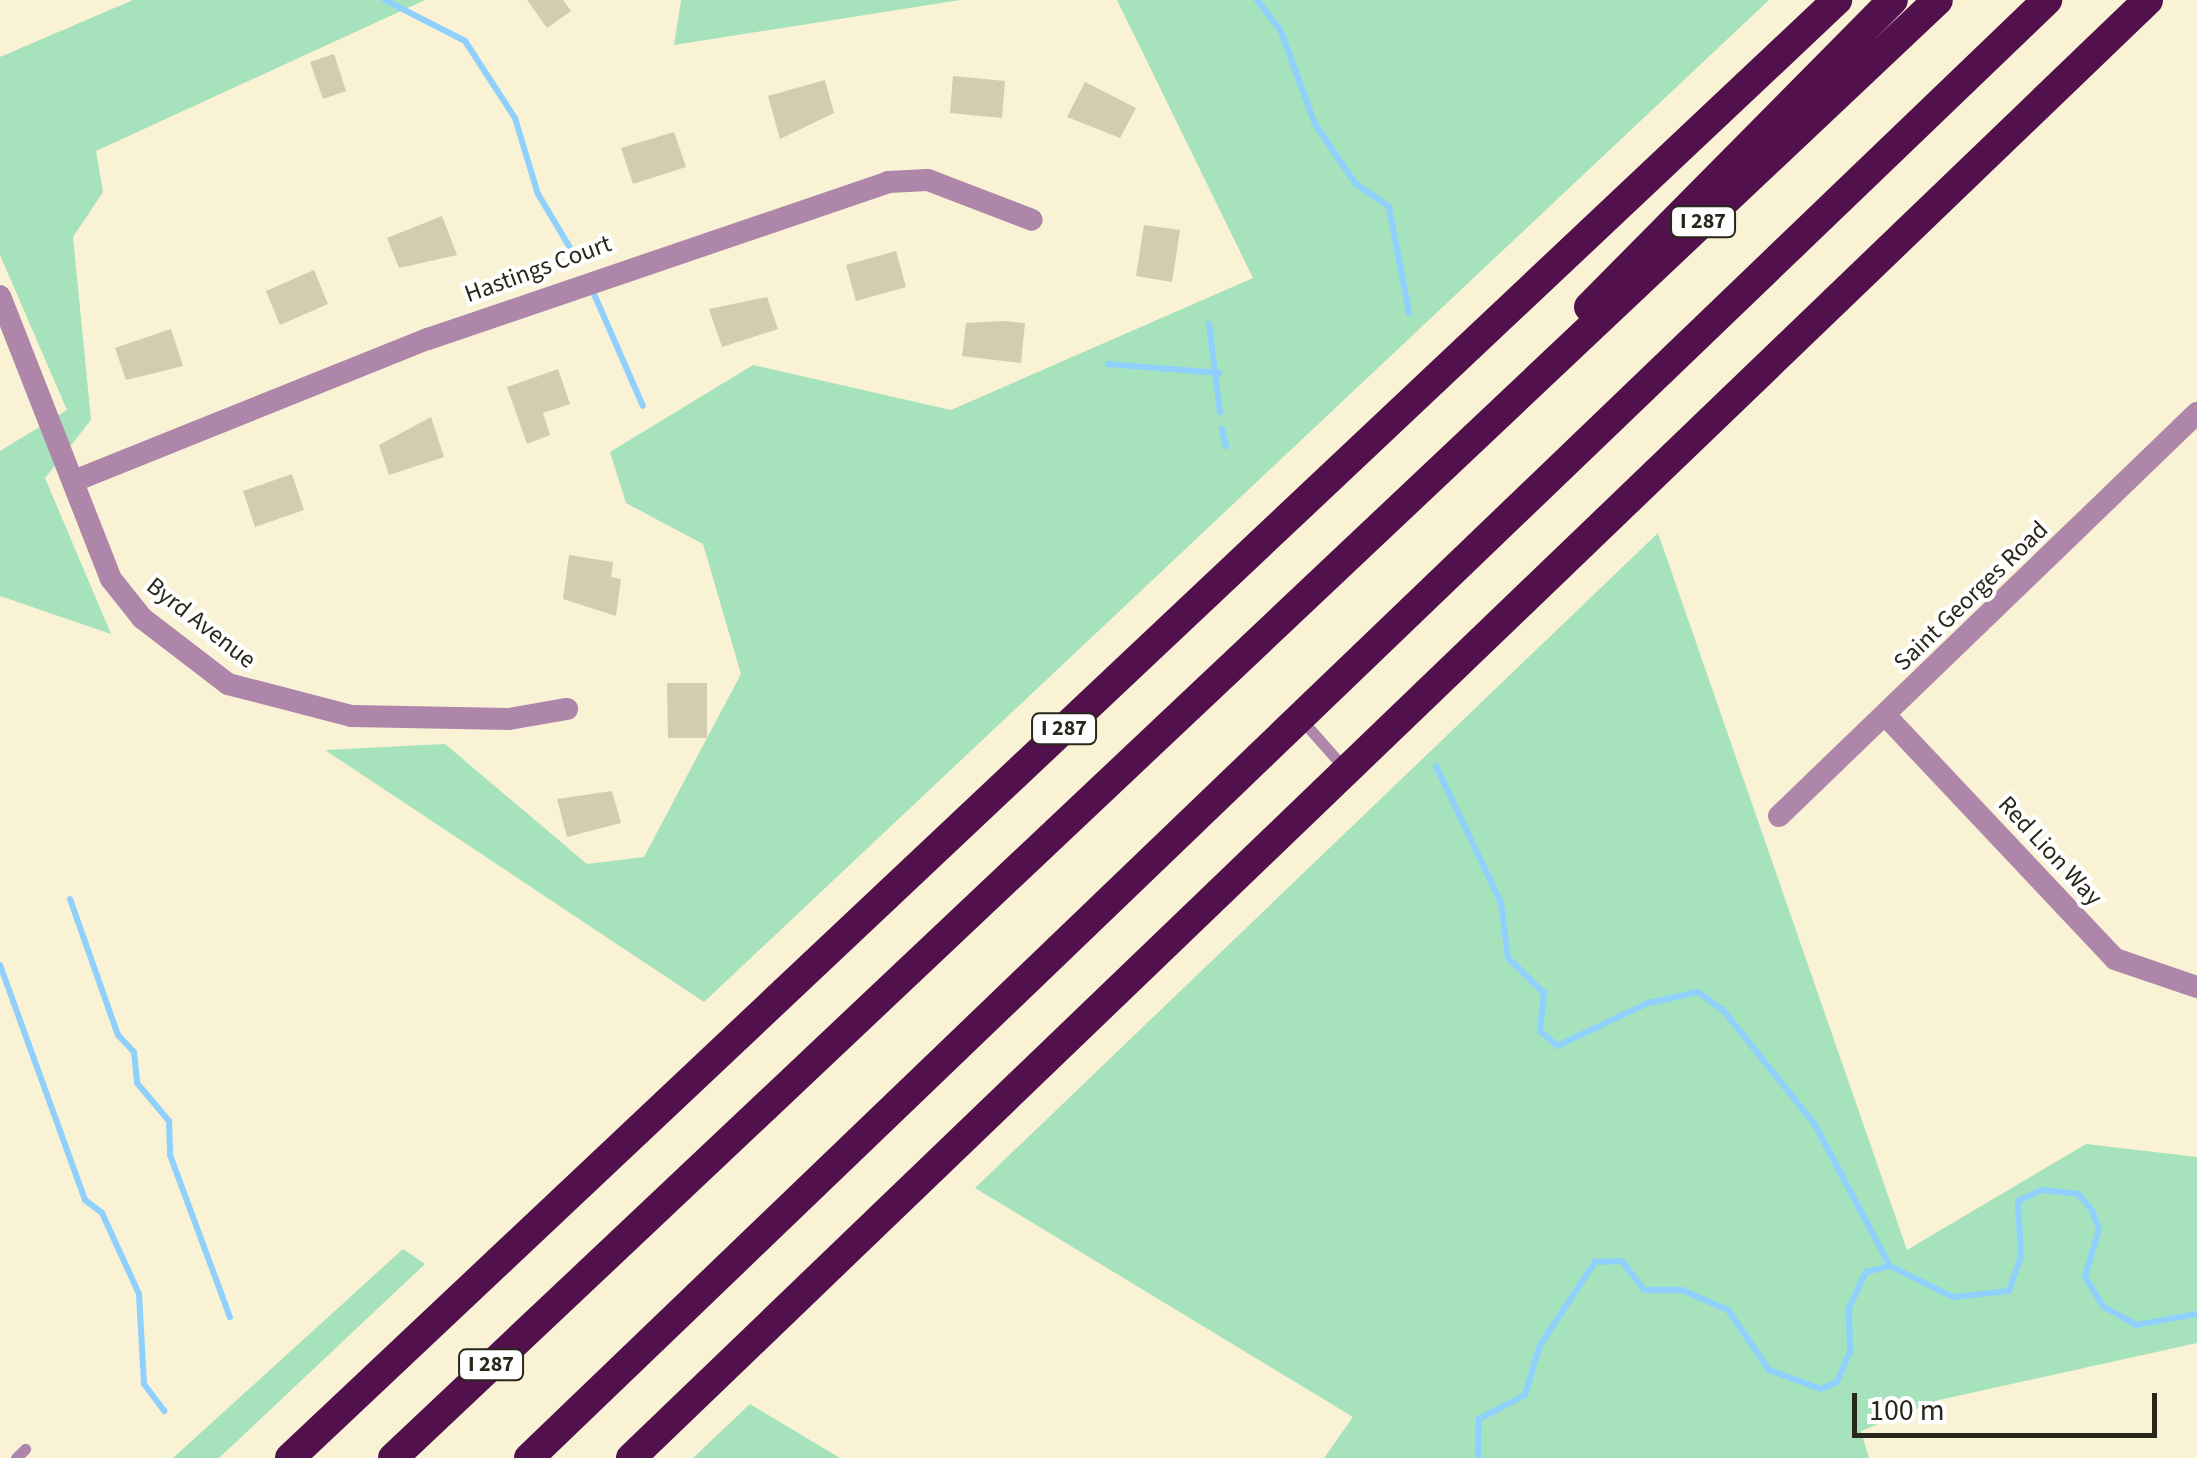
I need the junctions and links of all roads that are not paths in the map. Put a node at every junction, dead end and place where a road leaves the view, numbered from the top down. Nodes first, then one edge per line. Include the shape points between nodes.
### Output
1 (1837, 0) edge
2 (1893, 0) edge
3 (1938, 0) edge
4 (2047, 0) edge
5 (2148, 0) edge
6 (1032, 220) dead end
7 (0, 296) edge
8 (2197, 413) edge
9 (1468, 444) junction
10 (74, 481) junction
11 (567, 710) dead end
12 (1886, 716) junction
13 (1300, 718) junction
14 (1346, 770) junction
15 (1780, 816) dead end
16 (2197, 987) edge
17 (290, 1458) edge
18 (393, 1458) edge
19 (530, 1458) edge
20 (631, 1458) edge

1 - 17 highway, I 287
2 - 9 highway via 1659,226
3 - 9 highway, I 287
4 - 13 highway
5 - 14 highway
6 - 10 street, Hastings Court via 928,180 888,182 518,305
7 - 10 street, Byrd Avenue
8 - 12 street, Saint Georges Road
9 - 18 highway, I 287
10 - 11 street, Byrd Avenue via 121,596 253,696 352,716 509,718
12 - 15 street, Saint Georges Road
12 - 16 street, Red Lion Way via 2116,959
13 - 14 lane
13 - 19 highway
14 - 20 highway

